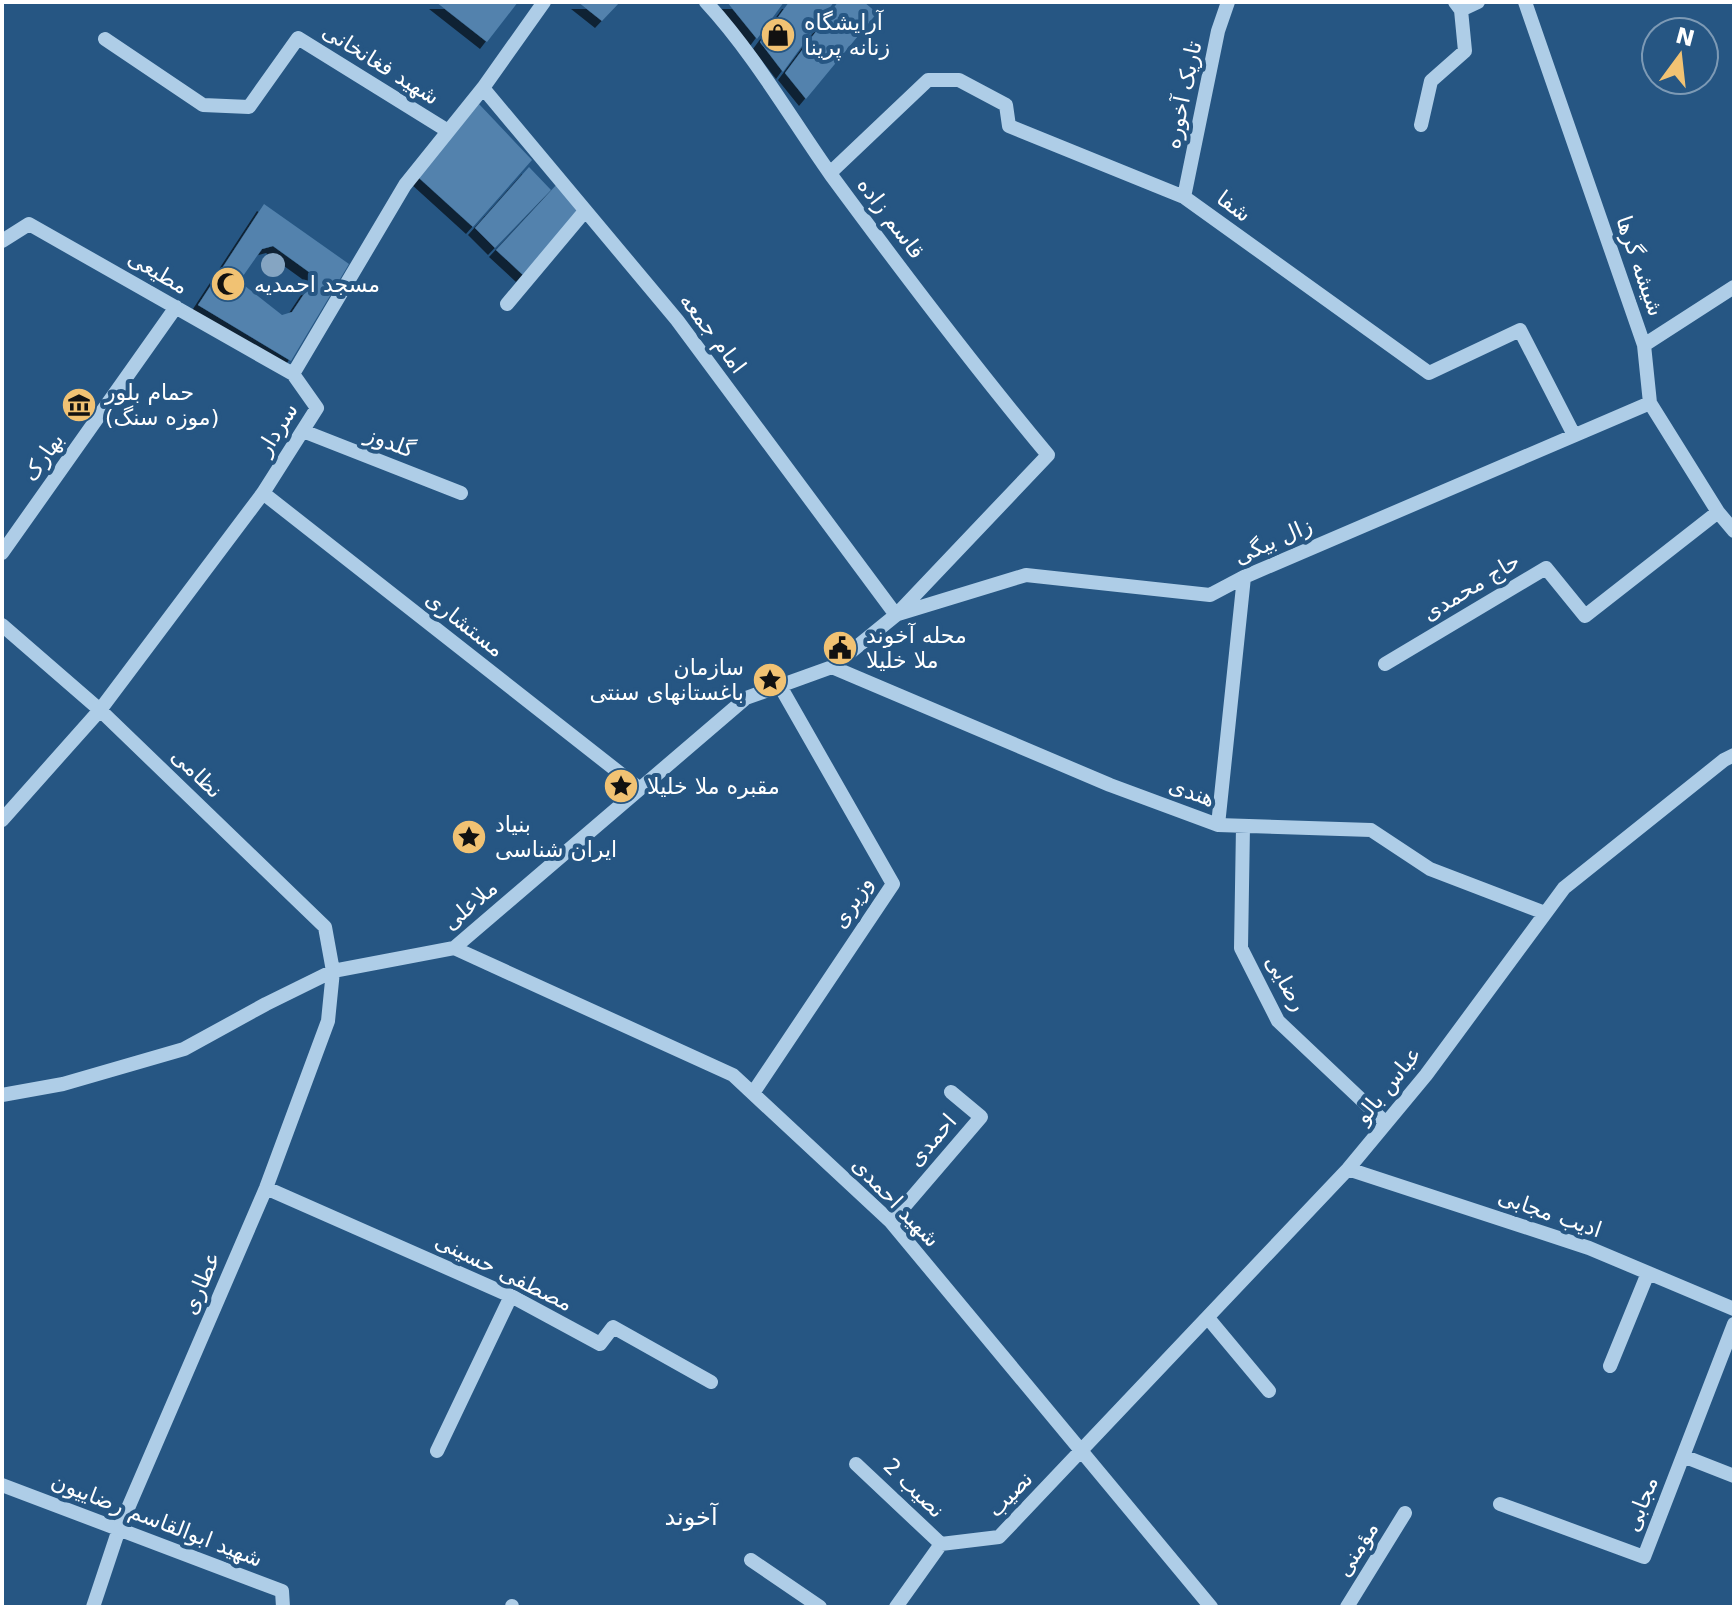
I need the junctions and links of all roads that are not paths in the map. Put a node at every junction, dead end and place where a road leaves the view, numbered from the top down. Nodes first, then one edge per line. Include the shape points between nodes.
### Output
1 (544, 2) edge
2 (706, 2) edge
3 (1478, 2) edge
4 (1525, 2) edge
5 (1223, 3) edge
6 (1458, 6) edge
7 (105, 39) dead end
8 (483, 88) junction
9 (1421, 125) dead end
10 (448, 131) junction
11 (830, 173) junction
12 (1184, 197) junction
13 (585, 211) junction
14 (2, 241) edge
15 (1734, 287) edge
16 (507, 304) dead end
17 (176, 307) junction
18 (1644, 345) junction
19 (293, 374) junction
20 (1650, 403) junction
21 (303, 431) junction
22 (1574, 435) junction
23 (263, 493) junction
24 (461, 493) dead end
25 (1718, 512) junction
26 (1734, 531) edge
27 (2, 553) edge
28 (1244, 577) junction
29 (896, 615) junction
30 (2, 625) edge
31 (1385, 664) dead end
32 (832, 667) junction
33 (780, 686) junction
34 (100, 710) junction
35 (1734, 755) edge
36 (640, 789) junction
37 (2, 820) edge
38 (1218, 825) junction
39 (1243, 826) junction
40 (1545, 913) junction
41 (454, 948) junction
42 (333, 971) junction
43 (951, 1092) dead end
44 (753, 1093) junction
45 (2, 1095) edge
46 (1386, 1123) junction
47 (1348, 1169) junction
48 (266, 1188) junction
49 (891, 1222) junction
50 (1648, 1273) junction
51 (511, 1296) junction
52 (1734, 1309) edge
53 (1208, 1318) junction
54 (1734, 1324) edge
55 (1610, 1366) dead end
56 (711, 1382) dead end
57 (1269, 1391) dead end
58 (437, 1451) dead end
59 (1081, 1452) junction
60 (1683, 1456) junction
61 (856, 1464) dead end
62 (1734, 1476) edge
63 (2, 1485) edge
64 (1500, 1504) dead end
65 (1405, 1513) dead end
66 (119, 1529) junction
67 (941, 1544) junction
68 (751, 1560) dead end
69 (93, 1607) edge
70 (283, 1607) edge
71 (820, 1607) edge
72 (896, 1607) edge
73 (1211, 1607) edge
74 (1347, 1607) edge

1 - 8 street, سردار
2 - 11 street, قاسم زاده via 727,24
3 - 6 street
4 - 18 street, شیشه گرها
5 - 12 street, تاریک آخوره
6 - 9 street via 1465,51 1431,81
7 - 10 street, شهید فغانخانی via 203,105 249,107 298,38
8 - 10 street, سردار
8 - 13 street, امام جمعه
10 - 19 street, سردار via 405,185
11 - 12 street, شفا via 928,80 959,80 1006,105 1009,126
11 - 29 street, قاسم زاده via 1048,455
12 - 22 street, شفا via 1429,373 1520,330
13 - 16 street
13 - 29 street, امام جمعه via 677,320
14 - 17 street, مطیعی via 29,224
15 - 18 street
17 - 19 street, مطیعی
17 - 27 street, بهارک
18 - 20 street, شیشه گرها
19 - 21 street, سردار via 317,408
20 - 22 street, زال بیگی
20 - 25 street, شیشه گرها
21 - 23 street, سردار
21 - 24 street, گلدوز
22 - 28 street, زال بیگی
23 - 34 street, سردار
23 - 36 street, مستشاری
25 - 26 street, شیشه گرها
25 - 31 street, حاج محمدی via 1585,616 1546,568
28 - 29 street, زال بیگی via 1210,595 1026,575
28 - 38 street
29 - 32 street, ملاعلی
30 - 34 street, نظامی
32 - 33 street, ملاعلی
32 - 38 street, هندی
33 - 36 street, ملاعلی via 746,698
33 - 44 street, وزیری via 893,884
34 - 37 street, سردار
34 - 42 street, نظامی via 325,927
35 - 40 street, عباس بالو via 1564,888
36 - 41 street, ملاعلی
38 - 39 street, هندی
39 - 40 street, هندی via 1371,830 1430,869
39 - 46 street, رضایی via 1241,948 1278,1021
40 - 46 street, عباس بالو
41 - 42 street, ملاعلی
41 - 44 street, شهید احمدی via 733,1075
42 - 45 street, ملاعلی via 184,1049 63,1084
42 - 48 street, عطاری via 328,1021
43 - 49 street, احمدی via 981,1117
44 - 49 street, شهید احمدی
46 - 47 street, عباس بالو
47 - 50 street, ادیب مجابی via 1589,1248
47 - 53 street, عباس بالو
48 - 51 street, مصطفی حسینی
48 - 66 street, عطاری
49 - 59 street, شهید احمدی
50 - 52 street, ادیب مجابی
50 - 55 street
51 - 56 street, مصطفی حسینی via 600,1344 613,1327
51 - 58 street
53 - 57 street
53 - 59 street, عباس بالو
54 - 60 street, مجابی
59 - 67 street, نصیب via 999,1537
59 - 73 street, شهید احمدی
60 - 62 street
60 - 64 street, مجابی via 1644,1557
61 - 67 street, نصیب 2
63 - 66 street, شهید ابوالقاسم رضاییون
65 - 74 street, مؤمنی
66 - 69 street, عطاری
66 - 70 street, شهید ابوالقاسم رضاییون via 282,1591
67 - 72 street
68 - 71 street

